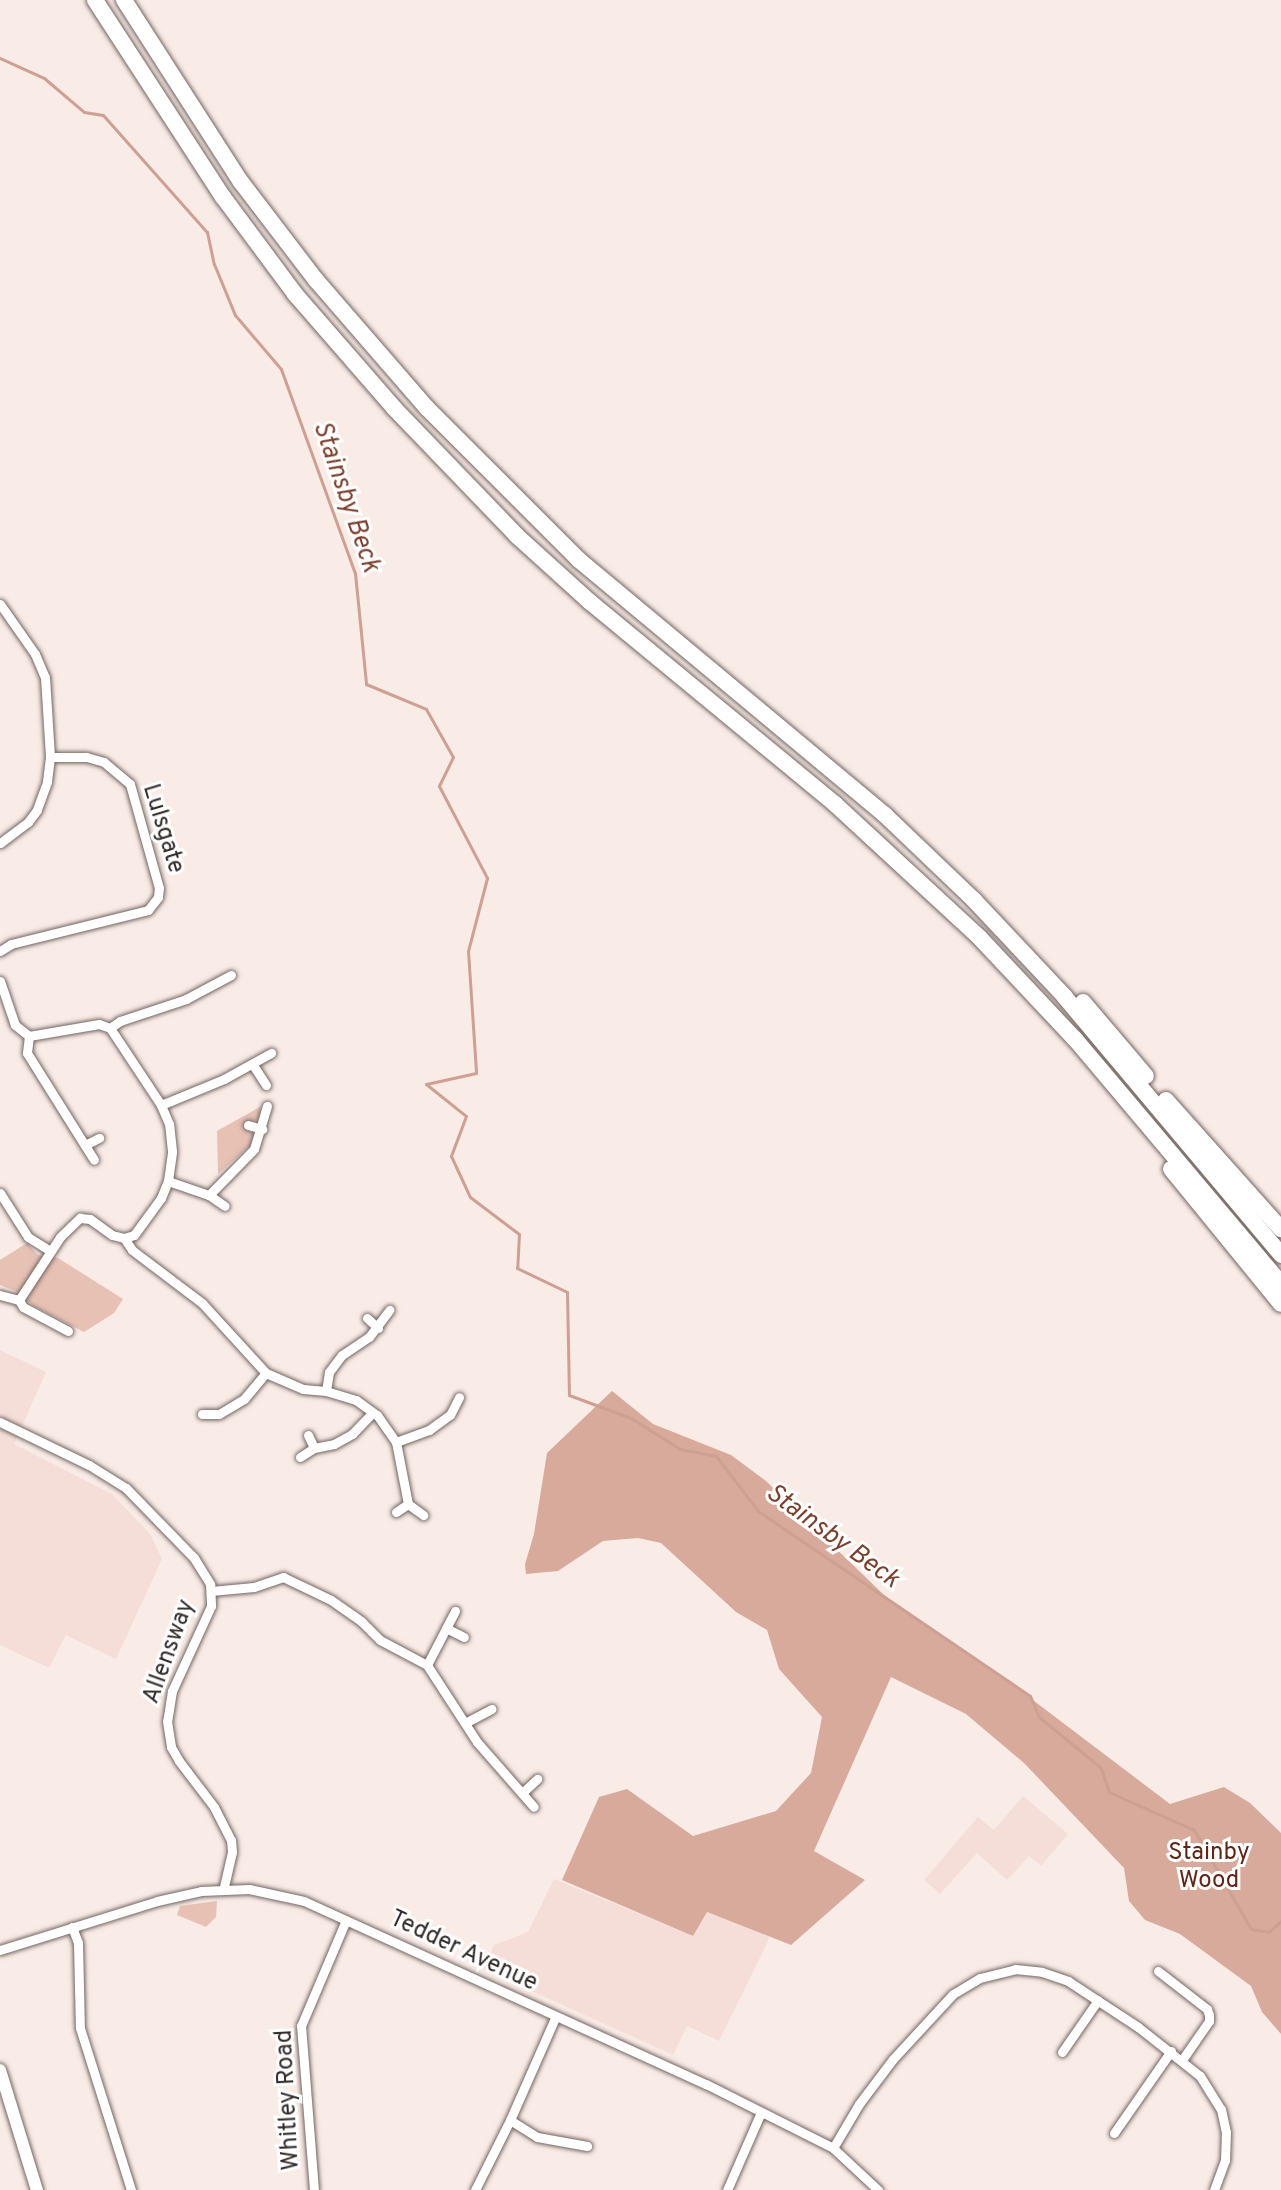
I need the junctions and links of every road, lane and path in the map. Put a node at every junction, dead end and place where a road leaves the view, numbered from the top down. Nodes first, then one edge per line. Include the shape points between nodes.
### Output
1 (95, 0) edge
2 (124, 0) edge
3 (0, 604) edge
4 (50, 757) junction
5 (0, 843) edge
6 (974, 900) junction
7 (0, 951) edge
8 (213, 971) dead end
9 (231, 975) dead end
10 (0, 981) edge
11 (219, 982) junction
12 (1024, 987) junction
13 (110, 1028) junction
14 (29, 1036) junction
15 (271, 1053) dead end
16 (253, 1065) junction
17 (266, 1085) dead end
18 (161, 1105) junction
19 (267, 1106) dead end
20 (248, 1125) dead end
21 (262, 1129) junction
22 (99, 1138) dead end
23 (85, 1145) junction
24 (94, 1160) dead end
25 (168, 1181) junction
26 (0, 1193) edge
27 (209, 1195) junction
28 (225, 1206) dead end
29 (1281, 1229) edge
30 (124, 1238) junction
31 (50, 1251) junction
32 (1281, 1255) edge
33 (1281, 1284) edge
34 (0, 1295) edge
35 (19, 1300) junction
36 (1281, 1304) edge
37 (389, 1310) dead end
38 (367, 1318) dead end
39 (378, 1328) junction
40 (68, 1331) dead end
41 (266, 1373) junction
42 (326, 1391) junction
43 (459, 1397) dead end
44 (373, 1412) junction
45 (202, 1414) dead end
46 (219, 1414) junction
47 (0, 1422) edge
48 (220, 1426) dead end
49 (308, 1435) dead end
50 (396, 1442) junction
51 (314, 1448) junction
52 (300, 1457) dead end
53 (408, 1504) junction
54 (396, 1512) dead end
55 (423, 1515) dead end
56 (211, 1591) junction
57 (455, 1611) dead end
58 (446, 1628) junction
59 (464, 1637) dead end
60 (427, 1665) junction
61 (491, 1709) dead end
62 (465, 1723) junction
63 (537, 1779) dead end
64 (522, 1793) junction
65 (534, 1807) dead end
66 (224, 1888) junction
67 (346, 1920) junction
68 (72, 1927) junction
69 (0, 1950) edge
70 (1158, 1971) dead end
71 (1098, 2000) junction
72 (555, 2018) junction
73 (1171, 2051) junction
74 (1062, 2052) dead end
75 (1182, 2060) junction
76 (0, 2070) edge
77 (761, 2112) junction
78 (510, 2120) junction
79 (1114, 2133) dead end
80 (587, 2146) dead end
81 (833, 2148) junction
82 (37, 2190) edge
83 (131, 2190) edge
84 (314, 2190) edge
85 (475, 2190) edge
86 (727, 2190) edge
87 (878, 2190) edge
88 (1214, 2190) edge

1 - 12 highway via 223,197 295,294 394,408 548,564 835,804 937,897
2 - 6 highway via 241,182 316,280 427,408 579,560 885,815
3 - 4 street via 45,677
4 - 5 street via 37,810
4 - 7 street, Lulsgate via 104,762 130,784 158,897 148,910
6 - 29 highway via 1030,944 1073,989
6 - 32 highway via 1064,996
8 - 11 street
9 - 11 street
10 - 14 street via 15,1025
11 - 13 street
12 - 33 highway via 1075,1039
12 - 36 highway
13 - 14 street via 99,1024
13 - 18 street
14 - 23 street via 27,1053
15 - 16 street
16 - 17 street
16 - 18 street
18 - 25 street via 172,1151
19 - 21 street
20 - 21 street
21 - 27 street via 254,1149
22 - 23 street
23 - 24 street
25 - 27 street
25 - 30 street via 134,1235
26 - 31 street via 28,1237
27 - 28 street
30 - 31 street via 80,1218
30 - 41 street via 132,1250 202,1303
31 - 35 street
34 - 35 street
35 - 40 street
37 - 39 street
38 - 39 street
39 - 42 street via 342,1355 329,1372
41 - 42 street via 303,1389
41 - 46 street via 244,1399
42 - 44 street via 356,1400
43 - 50 street via 450,1415 429,1430
44 - 50 street
44 - 51 street via 352,1434
45 - 46 street
46 - 48 street
47 - 56 street, Allensway via 126,1488 194,1558
49 - 51 street
50 - 53 street
51 - 52 street
53 - 54 street
53 - 55 street
56 - 60 street via 254,1587 283,1577 331,1600 380,1640
56 - 66 street, Allensway via 206,1619 172,1691 167,1721 171,1747 231,1840
57 - 58 street
58 - 59 street
58 - 60 street
60 - 62 street
61 - 62 street
62 - 64 street
63 - 64 street
64 - 65 street
66 - 67 street, Tedder Avenue via 304,1901
66 - 68 street, Tedder Avenue via 157,1901
67 - 72 street, Tedder Avenue
67 - 84 street, Whitley Road via 301,2026
68 - 69 street, Tedder Avenue
68 - 83 street via 78,1943 80,2028
70 - 75 street via 1209,2015
71 - 73 street
71 - 74 street
71 - 81 street via 1042,1972 1015,1969 980,1978 953,1994 893,2059
72 - 77 street, Tedder Avenue
72 - 78 street
73 - 75 street
73 - 79 street
75 - 88 street via 1200,2076 1221,2109 1225,2160
76 - 82 street
77 - 81 street, Tedder Avenue
77 - 86 street
78 - 80 street via 537,2137
78 - 85 street
81 - 87 street, Tedder Avenue

